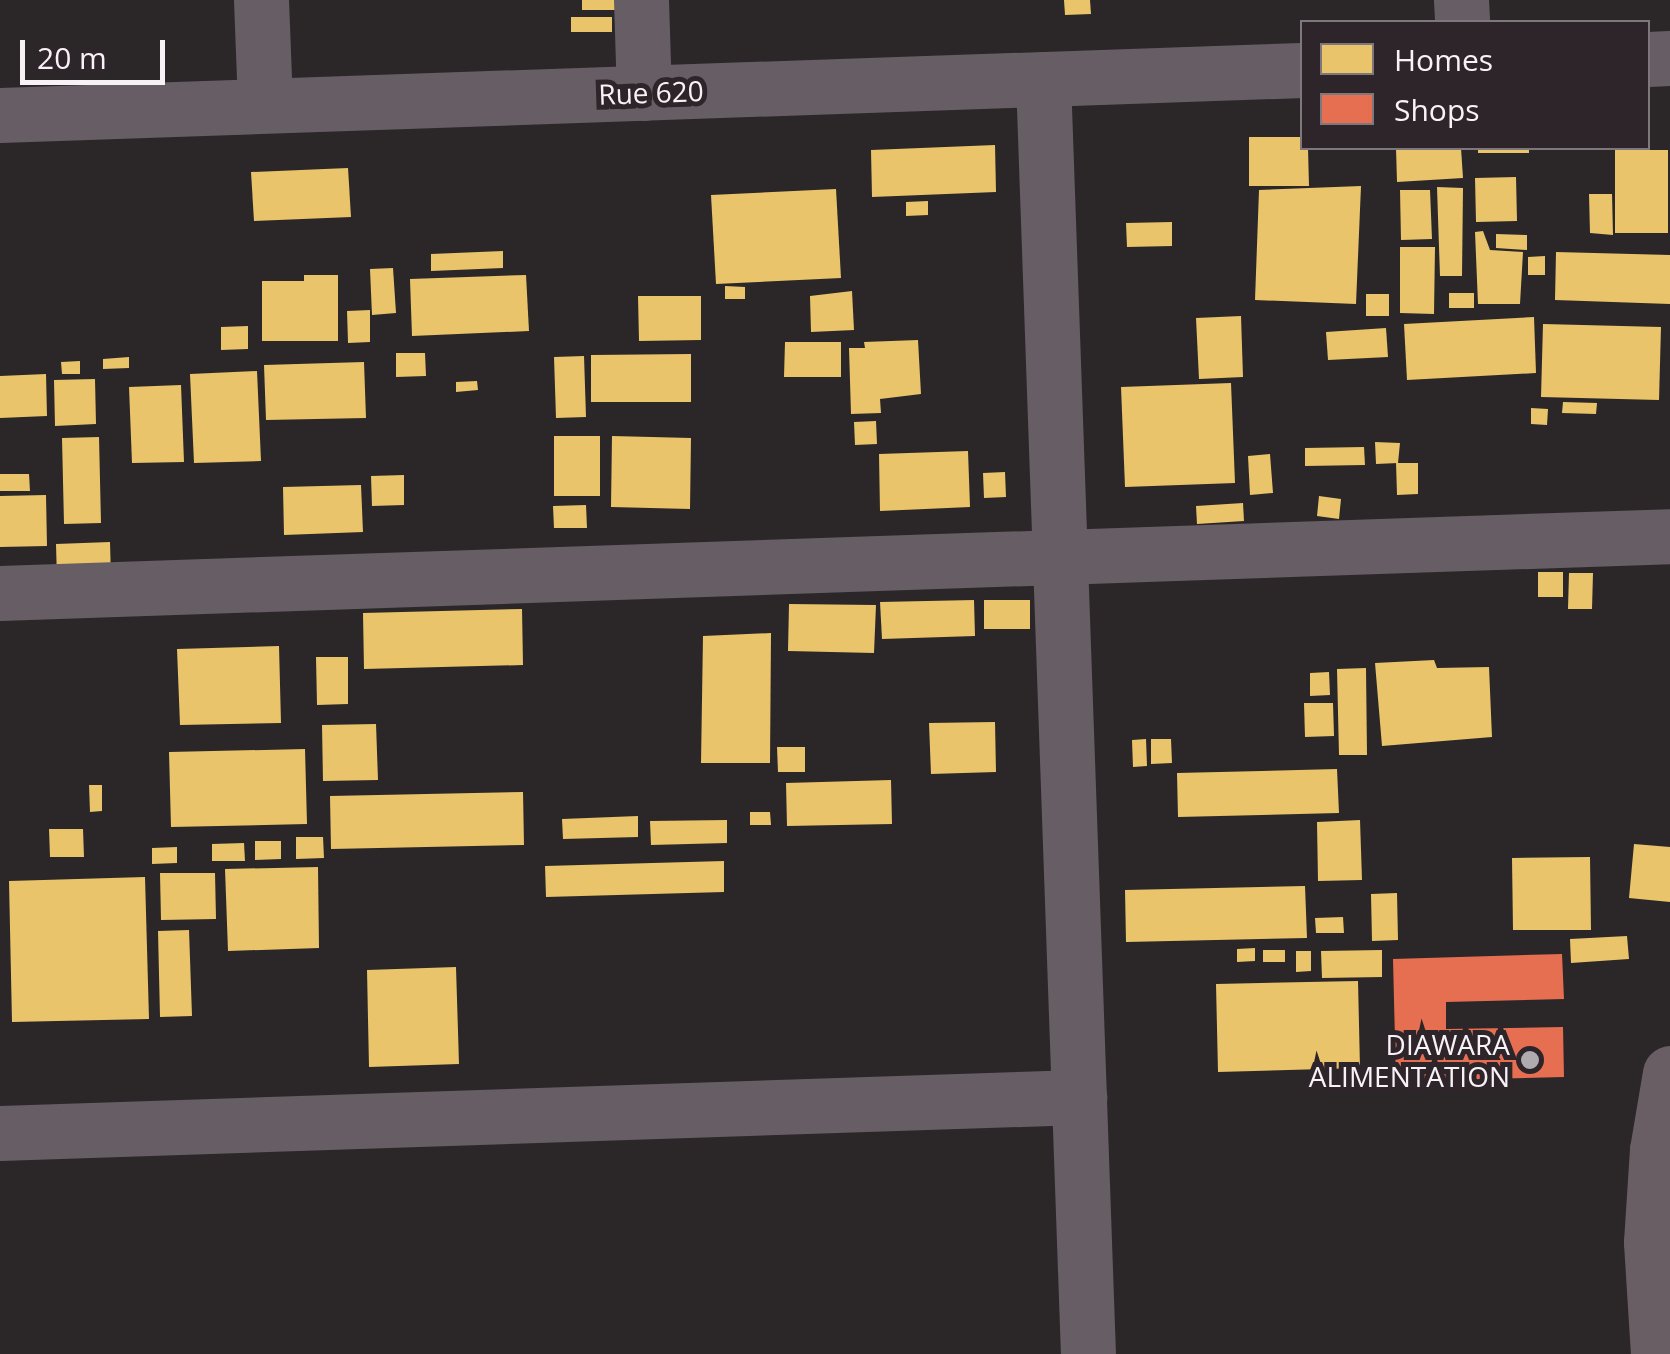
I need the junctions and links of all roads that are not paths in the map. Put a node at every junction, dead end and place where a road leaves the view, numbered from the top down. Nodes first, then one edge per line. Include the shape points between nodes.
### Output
1 (261, 0) edge
2 (641, 0) edge
3 (1300, 70) edge
4 (1044, 79) junction
5 (644, 92) junction
6 (265, 105) junction
7 (0, 114) edge
8 (1670, 536) edge
9 (1060, 557) junction
10 (0, 593) edge
11 (1670, 1072) edge
12 (1079, 1096) junction
13 (0, 1133) edge
14 (1088, 1354) edge
15 (1658, 1354) edge

1 - 6 street
2 - 5 street
3 - 4 street, Rue 620
4 - 5 street, Rue 620
4 - 9 street
5 - 6 street, Rue 620
6 - 7 street, Rue 620
8 - 9 street
9 - 10 street
9 - 12 street
11 - 15 main road via 1656,1150 1651,1242
12 - 13 street
12 - 14 street

